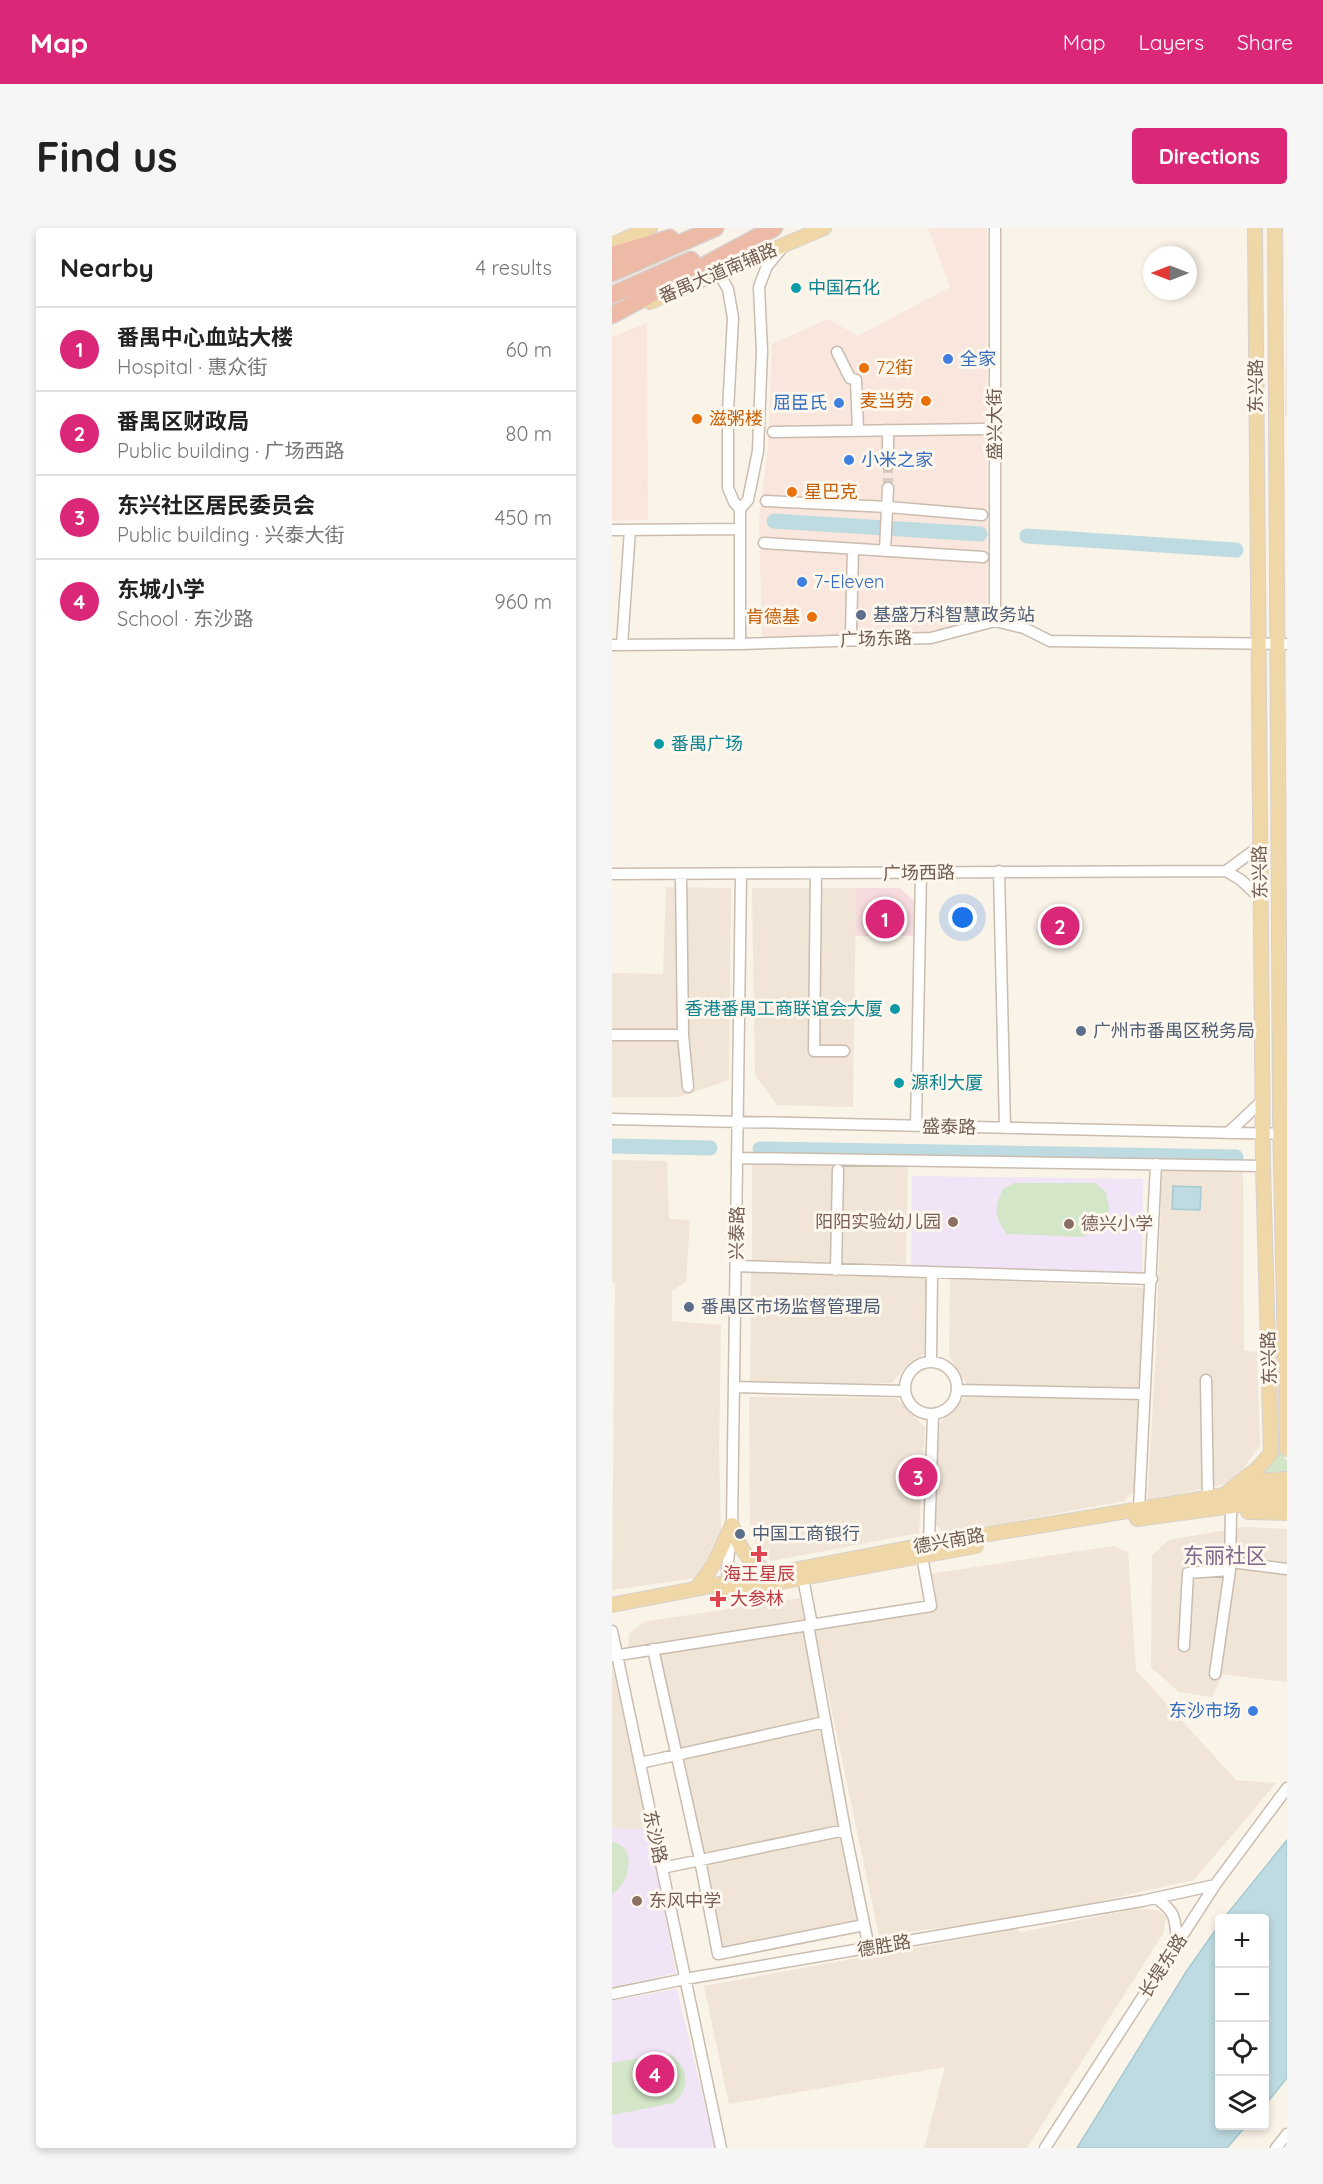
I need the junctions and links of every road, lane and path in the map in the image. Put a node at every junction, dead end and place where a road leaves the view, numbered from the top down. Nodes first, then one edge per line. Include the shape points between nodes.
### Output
1 (650, 228) edge
2 (705, 228) edge
3 (715, 228) edge
4 (766, 228) edge
5 (774, 228) edge
6 (824, 228) edge
7 (994, 228) edge
8 (1255, 228) edge
9 (1275, 228) edge
10 (612, 245) edge
11 (784, 245) junction
12 (612, 255) edge
13 (612, 273) edge
14 (719, 274) junction
15 (612, 295) edge
16 (612, 316) edge
17 (837, 352) dead end
18 (1282, 421) edge
19 (983, 429) dead end
20 (858, 430) junction
21 (888, 430) junction
22 (773, 432) dead end
23 (888, 465) tunnel mouth
24 (888, 488) tunnel mouth
25 (766, 501) dead end
26 (888, 507) junction
27 (740, 509) junction
28 (982, 514) dead end
29 (741, 529) junction
30 (612, 530) edge
31 (630, 530) junction
32 (764, 543) dead end
33 (853, 549) junction
34 (885, 551) junction
35 (983, 557) dead end
36 (995, 621) junction
37 (851, 632) dead end
38 (740, 644) junction
39 (1257, 644) junction
40 (1282, 644) edge
41 (617, 645) edge
42 (1260, 846) junction
43 (999, 871) junction
44 (1226, 871) junction
45 (816, 873) junction
46 (921, 873) junction
47 (612, 874) edge
48 (681, 874) junction
49 (741, 874) junction
50 (1260, 898) junction
51 (612, 1035) edge
52 (683, 1035) junction
53 (844, 1051) dead end
54 (1280, 1062) junction
55 (1262, 1063) junction
56 (688, 1087) dead end
57 (1262, 1101) junction
58 (1284, 1110) edge
59 (612, 1119) edge
60 (738, 1122) junction
61 (916, 1126) junction
62 (1005, 1128) junction
63 (1228, 1133) junction
64 (1262, 1134) junction
65 (1284, 1134) edge
66 (738, 1158) junction
67 (1156, 1164) junction
68 (1263, 1166) junction
69 (838, 1170) dead end
70 (1284, 1172) edge
71 (1264, 1205) junction
72 (1282, 1206) junction
73 (736, 1266) junction
74 (836, 1270) junction
75 (932, 1273) junction
76 (1152, 1280) junction
77 (1286, 1356) edge
78 (931, 1361) junction
79 (1206, 1380) dead end
80 (734, 1387) junction
81 (957, 1390) junction
82 (905, 1391) junction
83 (1144, 1394) junction
84 (933, 1414) junction
85 (1287, 1449) edge
86 (1287, 1479) edge
87 (1236, 1486) junction
88 (1287, 1490) edge
89 (1224, 1495) junction
90 (1208, 1497) junction
91 (1287, 1501) edge
92 (1139, 1509) junction
93 (1188, 1512) junction
94 (1231, 1512) junction
95 (1287, 1513) edge
96 (732, 1525) junction
97 (926, 1550) junction
98 (1231, 1566) junction
99 (1287, 1569) edge
100 (771, 1574) junction
101 (803, 1578) junction
102 (729, 1587) junction
103 (695, 1589) junction
104 (612, 1605) edge
105 (612, 1613) edge
106 (810, 1625) junction
107 (612, 1631) edge
108 (1184, 1646) dead end
109 (653, 1649) junction
110 (615, 1656) edge
111 (1215, 1674) dead end
112 (825, 1722) junction
113 (676, 1755) junction
114 (640, 1763) junction
115 (1287, 1788) edge
116 (845, 1830) junction
117 (700, 1860) junction
118 (662, 1868) junction
119 (1215, 1885) junction
120 (1156, 1898) junction
121 (864, 1925) junction
122 (1177, 1944) junction
123 (868, 1948) junction
124 (685, 1979) junction
125 (612, 1994) edge
126 (1287, 2134) edge
127 (721, 2148) edge
128 (1045, 2148) edge
129 (1276, 2148) edge

1 - 10 main road
2 - 12 highway
3 - 13 highway
4 - 15 highway
5 - 16 highway
6 - 11 main road, 番禺大道南辅路
7 - 36 street, 盛兴大街
8 - 39 main road, 东兴路
9 - 18 main road, 东兴路
11 - 14 main road, 番禺大道南辅路
11 - 27 street via 767,266 759,287 762,361 758,451 748,501
14 - 16 main road, 番禺大道南辅路
14 - 27 street via 728,290 732,318 728,488
17 - 20 street via 850,378 856,380
18 - 40 main road, 东兴路
19 - 21 street
20 - 21 street
20 - 22 street
21 - 23 street
24 - 26 street
25 - 26 street
26 - 28 street
26 - 34 street
27 - 29 street
29 - 31 street
29 - 38 street
30 - 31 street
31 - 41 street
32 - 33 street
33 - 34 street
33 - 37 street
34 - 35 street
36 - 38 street, 广场东路 via 931,638
36 - 39 street, 广场东路 via 1024,627 1050,641
38 - 41 street, 广场东路
39 - 40 street, 广场东路
39 - 42 main road, 东兴路
40 - 54 main road, 东兴路
42 - 44 street
42 - 50 main road, 东兴路
43 - 44 street, 广场西路
43 - 46 street, 广场西路
43 - 62 street
44 - 50 street
45 - 46 street, 广场西路
45 - 49 street, 广场西路
45 - 53 street via 814,1051
46 - 61 street
47 - 48 street, 广场西路
48 - 49 street, 广场西路
48 - 52 street
49 - 60 street, 兴泰路
50 - 55 main road, 东兴路
51 - 52 street
52 - 56 street
54 - 55 main road
54 - 58 main road, 东兴路
55 - 57 main road, 东兴路
57 - 63 street
57 - 64 main road, 东兴路
58 - 65 main road, 东兴路
59 - 60 street, 盛泰路
60 - 61 street, 盛泰路
60 - 66 street, 兴泰路
61 - 62 street, 盛泰路
62 - 63 street, 盛泰路
63 - 64 street, 盛泰路
64 - 65 street, 盛泰路
64 - 68 main road, 东兴路
65 - 70 main road, 东兴路
66 - 67 street
66 - 73 street, 兴泰路
67 - 68 street
67 - 76 street
68 - 71 main road, 东兴路
69 - 74 street
70 - 72 main road, 东兴路
71 - 72 main road
71 - 87 main road, 东兴路 via 1271,1453
72 - 77 main road, 东兴路
73 - 74 street
73 - 80 street, 兴泰路
74 - 75 street
75 - 76 street
75 - 78 street
76 - 83 street
77 - 85 main road, 东兴路
78 - 81 street via 947,1367 957,1381
78 - 82 street via 911,1370
79 - 90 street
80 - 82 street
80 - 96 street, 兴泰路
81 - 83 street
81 - 84 street via 948,1408
82 - 84 street via 917,1410
83 - 92 street
84 - 97 street
86 - 87 main road
87 - 89 main road, 东兴路
88 - 89 main road, 德兴南路
89 - 90 main road, 德兴南路
90 - 92 main road, 德兴南路
91 - 93 main road, 德兴南路
92 - 97 main road, 德兴南路
93 - 94 main road
93 - 97 main road, 德兴南路
94 - 95 main road
94 - 98 street
96 - 100 main road via 738,1545 757,1566
96 - 102 street, 兴泰路
96 - 103 main road via 713,1566
97 - 100 main road, 德兴南路
97 - 101 main road, 德兴南路
97 - 106 street via 931,1606
98 - 99 street
98 - 108 street via 1188,1573
98 - 111 street
100 - 102 main road, 德兴南路
101 - 102 main road, 德兴南路
101 - 106 street
102 - 103 main road, 德兴南路
102 - 105 main road, 德兴南路
103 - 104 main road, 德兴南路
106 - 109 street
106 - 112 street
107 - 110 street, 东沙路
109 - 110 street
109 - 113 street
110 - 114 street, 东沙路
112 - 113 street
112 - 116 street
113 - 114 street
113 - 117 street
114 - 118 street, 东沙路
115 - 119 street, 长堤东路
116 - 117 street
116 - 121 street
117 - 118 street
117 - 121 street via 718,1954
118 - 124 street, 东沙路
119 - 120 street, 德胜路
119 - 122 street, 长堤东路
120 - 122 street via 1170,1908
120 - 123 street, 德胜路
121 - 123 street
122 - 128 street, 长堤东路
123 - 124 street, 德胜路
124 - 125 street, 德胜路
124 - 127 street, 东沙路
126 - 129 street

